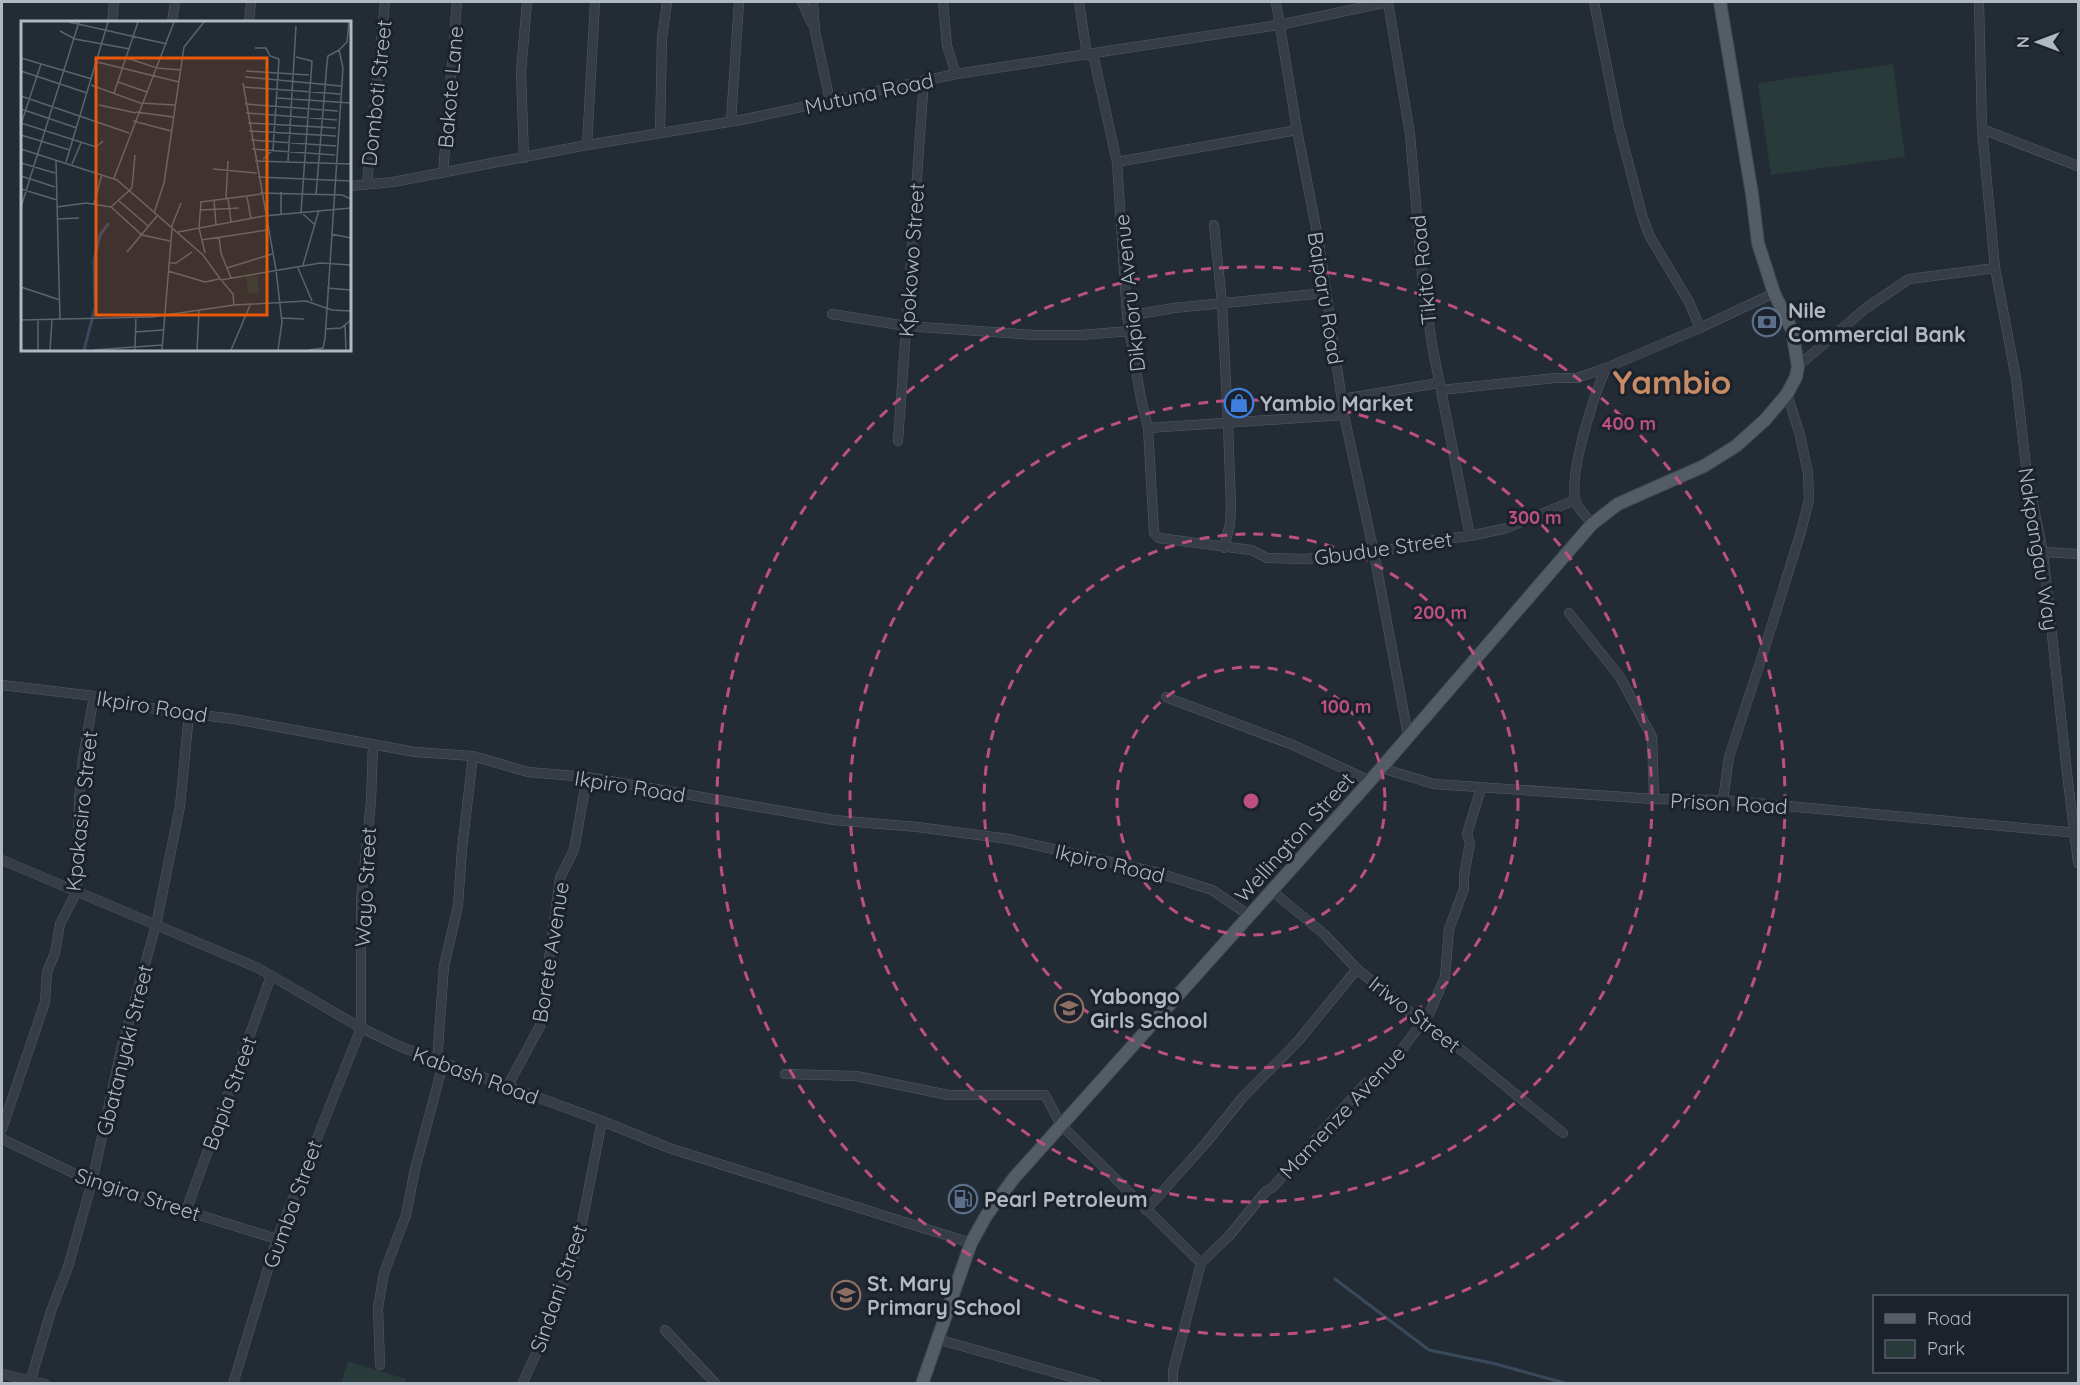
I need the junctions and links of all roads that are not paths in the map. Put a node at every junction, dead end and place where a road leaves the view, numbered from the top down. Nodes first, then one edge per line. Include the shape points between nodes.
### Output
1 (114, 2) edge
2 (175, 2) edge
3 (251, 2) edge
4 (385, 2) edge
5 (457, 2) edge
6 (527, 2) edge
7 (596, 2) edge
8 (667, 2) edge
9 (739, 2) edge
10 (802, 2) edge
11 (813, 2) edge
12 (943, 2) edge
13 (1079, 2) edge
14 (1276, 2) edge
15 (1389, 2) edge
16 (1594, 2) edge
17 (1720, 2) edge
18 (1978, 2) edge
19 (112, 21) edge
20 (172, 21) edge
21 (249, 21) edge
22 (1279, 25) junction
23 (815, 31) junction
24 (1090, 55) junction
25 (956, 74) junction
26 (924, 80) junction
27 (830, 101) junction
28 (731, 121) junction
29 (1982, 129) junction
30 (1297, 130) junction
31 (660, 133) junction
32 (587, 145) junction
33 (524, 158) junction
34 (1117, 162) junction
35 (2079, 166) edge
36 (443, 173) junction
37 (367, 184) junction
38 (351, 186) edge
39 (1214, 225) dead end
40 (1995, 268) junction
41 (1325, 292) junction
42 (1774, 292) junction
43 (1222, 303) junction
44 (832, 314) dead end
45 (1127, 316) junction
46 (906, 326) junction
47 (1700, 328) junction
48 (1130, 331) junction
49 (1798, 366) junction
50 (1606, 368) junction
51 (1440, 387) junction
52 (1787, 394) junction
53 (1342, 399) junction
54 (1344, 415) junction
55 (1228, 423) junction
56 (1148, 428) junction
57 (898, 441) dead end
58 (1575, 501) junction
59 (1592, 524) junction
60 (1154, 533) joint
61 (1470, 536) junction
62 (1224, 548) junction
63 (2043, 552) junction
64 (1374, 553) junction
65 (2079, 554) edge
66 (1569, 613) dead end
67 (2, 685) edge
68 (94, 696) junction
69 (1166, 697) dead end
70 (189, 714) junction
71 (1408, 735) junction
72 (373, 745) junction
73 (473, 756) junction
74 (1381, 768) junction
75 (587, 777) junction
76 (1370, 781) junction
77 (1481, 788) junction
78 (1654, 799) junction
79 (1723, 800) junction
80 (2076, 832) edge
81 (2, 860) edge
82 (2079, 862) edge
83 (77, 891) junction
84 (1272, 891) junction
85 (1250, 916) junction
86 (156, 925) junction
87 (1357, 969) junction
88 (271, 976) junction
89 (1422, 1022) junction
90 (361, 1028) junction
91 (440, 1063) junction
92 (785, 1074) dead end
93 (507, 1087) junction
94 (602, 1121) junction
95 (1061, 1125) junction
96 (2, 1130) edge
97 (1563, 1133) dead end
98 (2, 1139) edge
99 (92, 1182) junction
100 (1146, 1210) junction
101 (186, 1211) junction
102 (277, 1239) junction
103 (971, 1244) junction
104 (1201, 1263) junction
105 (665, 1330) dead end
106 (937, 1339) junction
107 (380, 1365) dead end
108 (2, 1374) edge
109 (31, 1379) junction
110 (45, 1383) edge
111 (233, 1383) edge
112 (522, 1383) edge
113 (716, 1383) edge
114 (922, 1383) edge
115 (1096, 1383) edge
116 (1173, 1383) edge

1 - 19 street
2 - 20 street
3 - 21 street
4 - 37 street, Domboti Street
5 - 36 street, Bakote Lane
6 - 33 street via 521,72
7 - 32 street
8 - 31 street via 662,38
9 - 28 street
10 - 23 street
11 - 23 street
12 - 25 street via 947,46
13 - 24 street, Dikpioru Avenue
14 - 22 street, Baiparu Road
15 - 22 street, Mutuna Road
15 - 51 street, Tikito Road via 1410,135 1422,274
16 - 47 street via 1619,127 1642,214 1649,235
17 - 42 main road via 1758,243
18 - 29 street, Nakpangau Way
22 - 24 street, Mutuna Road
22 - 30 street, Baiparu Road
23 - 27 street
24 - 25 street, Mutuna Road
24 - 34 street, Dikpioru Avenue
25 - 26 street, Mutuna Road
26 - 27 street, Mutuna Road
26 - 46 street, Kpokowo Street
27 - 28 street, Mutuna Road
28 - 31 street, Mutuna Road
29 - 35 street
29 - 40 street, Nakpangau Way
30 - 34 street
30 - 41 street, Baiparu Road
31 - 32 street, Mutuna Road
32 - 33 street, Mutuna Road
33 - 36 street, Mutuna Road
34 - 45 street, Dikpioru Avenue
36 - 37 street, Mutuna Road
37 - 38 street, Mutuna Road
39 - 43 street
40 - 49 street via 1909,279 1866,308
40 - 63 street, Nakpangau Way
41 - 43 street
41 - 53 street, Baiparu Road
42 - 47 street
42 - 49 main road via 1792,330
43 - 45 street
43 - 55 street
44 - 46 street
45 - 48 street, Dikpioru Avenue
46 - 48 street via 1035,335
46 - 57 street, Kpokowo Street
47 - 50 street
48 - 56 street, Dikpioru Avenue
49 - 52 main road, Wellington Street
50 - 51 street via 1577,378
50 - 58 street via 1576,468
51 - 53 street
51 - 61 street, Tikito Road
52 - 59 main road, Wellington Street via 1736,446 1704,466 1618,504
52 - 79 street via 1808,473 1809,501 1729,757
53 - 54 street, Baiparu Road
54 - 55 street
54 - 64 street, Baiparu Road
55 - 56 street
55 - 62 street via 1231,507
56 - 60 street, Dikpioru Avenue
58 - 59 street
58 - 61 street, Gbudue Street via 1507,528
59 - 71 main road, Wellington Street
60 - 62 street, Gbudue Street via 1159,538
61 - 64 street, Gbudue Street
62 - 64 street, Gbudue Street via 1251,550 1267,558
63 - 65 street
63 - 80 street, Nakpangau Way
64 - 71 street, Baiparu Road
66 - 78 street via 1620,677 1652,737
67 - 68 street, Ikpiro Road
68 - 70 street, Ikpiro Road
68 - 83 street, Kpakasiro Street via 79,799
69 - 76 street via 1293,745
70 - 72 street, Ikpiro Road
70 - 86 street, Gbatanyaki Street via 180,806
71 - 74 main road, Wellington Street
72 - 73 street, Ikpiro Road via 415,753
72 - 90 street, Wayo Street via 361,900
73 - 75 street, Ikpiro Road via 528,772
73 - 91 street via 458,906 444,966
74 - 76 main road, Wellington Street
74 - 77 street, Prison Road via 1434,784
75 - 85 street, Ikpiro Road via 834,820 1009,839 1159,873 1212,890
75 - 93 street, Borete Avenue via 574,850 560,878 540,1026
76 - 84 main road, Wellington Street
77 - 78 street, Prison Road
77 - 89 street, Mamenze Avenue via 1467,834 1470,843 1464,890 1449,929 1445,977
78 - 79 street, Prison Road
79 - 80 street, Prison Road
80 - 82 street, Nakpangau Way
81 - 83 street, Kabash Road
83 - 86 street, Kabash Road
83 - 96 street, Kpakasiro Street via 60,924 47,972 45,1002
84 - 85 main road, Wellington Street
84 - 87 street, Iriwo Street via 1324,934
85 - 95 main road, Wellington Street
86 - 88 street, Kabash Road
86 - 99 street, Gbatanyaki Street via 121,1050
87 - 89 street, Iriwo Street
87 - 100 street via 1299,1040 1243,1097
88 - 90 street, Kabash Road
88 - 101 street, Bapia Street
89 - 97 street, Iriwo Street
89 - 104 street, Mamenze Avenue via 1389,1065 1363,1086
90 - 91 street, Kabash Road
90 - 102 street, Gumba Street
91 - 93 street, Kabash Road
91 - 107 street via 406,1215 384,1273 378,1308
92 - 95 street via 856,1076 948,1095 1045,1095
93 - 94 street, Kabash Road
94 - 103 street, Kabash Road via 669,1148
94 - 112 street, Sindani Street via 578,1243 546,1332
95 - 100 street
95 - 103 main road, Wellington Street via 1014,1178
98 - 99 street, Singira Street
99 - 101 street, Singira Street
99 - 109 street, Gbatanyaki Street
100 - 104 street
101 - 102 street, Singira Street
102 - 111 street, Gumba Street
103 - 106 main road, Wellington Street
104 - 116 street
105 - 113 street
106 - 114 main road, Wellington Street
106 - 115 street
108 - 109 street
109 - 110 street

